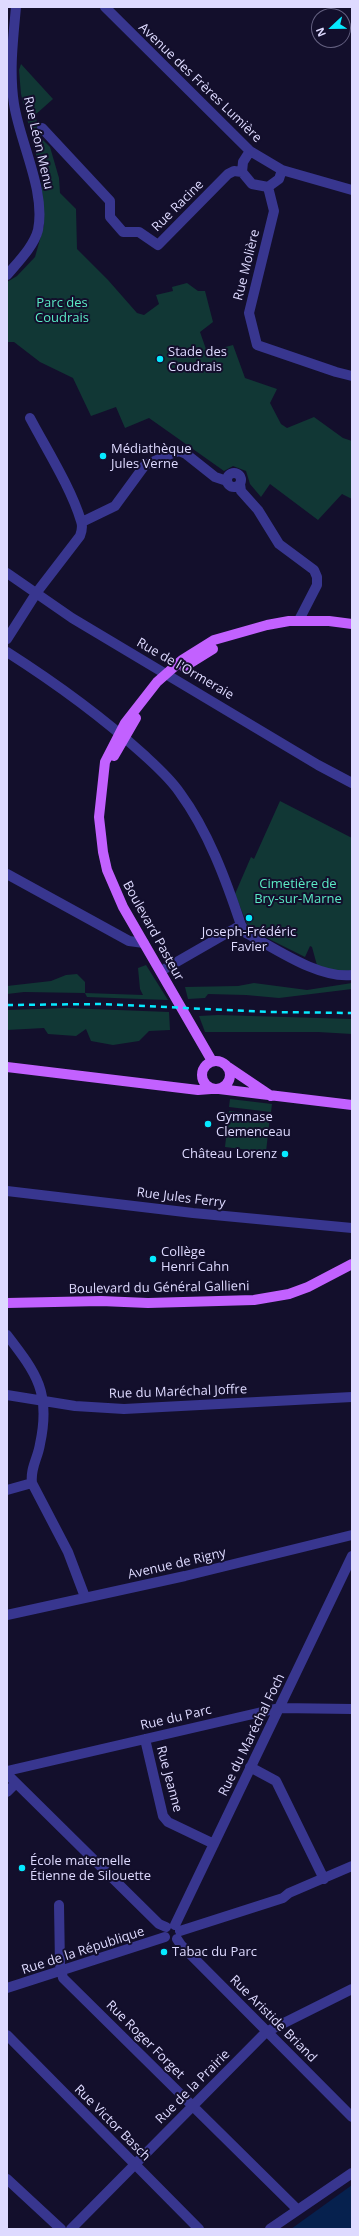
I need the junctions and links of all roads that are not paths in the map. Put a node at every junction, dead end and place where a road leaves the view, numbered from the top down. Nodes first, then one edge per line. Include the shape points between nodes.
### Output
1 (16, 7) edge
2 (105, 7) edge
3 (42, 128) dead end
4 (250, 151) junction
5 (282, 170) junction
6 (242, 172) junction
7 (268, 187) junction
8 (352, 190) edge
9 (7, 275) edge
10 (352, 376) edge
11 (30, 418) dead end
12 (82, 522) junction
13 (7, 573) edge
14 (37, 592) junction
15 (299, 620) junction
16 (352, 624) edge
17 (7, 639) edge
18 (7, 652) edge
19 (170, 675) junction
20 (122, 735) junction
21 (352, 783) edge
22 (7, 874) edge
23 (241, 925) junction
24 (144, 943) junction
25 (161, 971) junction
26 (352, 975) edge
27 (212, 1061) junction
28 (7, 1067) edge
29 (228, 1067) junction
30 (202, 1076) junction
31 (183, 1088) junction
32 (215, 1089) junction
33 (271, 1096) junction
34 (352, 1105) edge
35 (7, 1191) edge
36 (352, 1228) edge
37 (352, 1264) edge
38 (7, 1303) edge
39 (7, 1335) edge
40 (7, 1395) edge
41 (352, 1397) edge
42 (43, 1400) junction
43 (32, 1483) junction
44 (7, 1490) edge
45 (352, 1535) edge
46 (352, 1556) edge
47 (85, 1597) junction
48 (7, 1615) edge
49 (279, 1708) junction
50 (352, 1709) edge
51 (145, 1739) junction
52 (250, 1768) junction
53 (7, 1772) edge
54 (16, 1783) junction
55 (7, 1792) edge
56 (214, 1844) junction
57 (352, 1866) edge
58 (324, 1879) junction
59 (59, 1905) dead end
60 (173, 1932) junction
61 (61, 1972) junction
62 (7, 1988) edge
63 (352, 1989) edge
64 (266, 2032) junction
65 (7, 2034) edge
66 (192, 2105) junction
67 (352, 2116) edge
68 (135, 2164) junction
69 (352, 2173) edge
70 (7, 2179) edge
71 (298, 2210) junction
72 (61, 2229) edge
73 (71, 2229) edge
74 (199, 2229) edge
75 (270, 2229) edge

1 - 9 street, Rue Léon Menu via 11,68 14,104 35,184 38,230 24,254
2 - 4 street, Avenue des Frères Lumière
3 - 6 street, Rue Racine via 110,201 110,218 123,232 139,232 158,244 228,174 234,171
4 - 5 street, Avenue des Frères Lumière
4 - 6 street via 243,162
5 - 7 street via 279,179
5 - 8 street, Avenue des Frères Lumière
6 - 7 street via 252,184
7 - 10 street, Rue Molière via 274,211 249,313 257,345
11 - 12 street
12 - 14 street via 80,536
12 - 15 street via 115,506 145,465 179,451 215,477 227,481 230,474 237,473 241,477 241,491 258,510 279,544 314,570 317,577 317,585
13 - 14 street, Rue de l'Ormeraie
14 - 17 street
14 - 19 street, Rue de l'Ormeraie via 72,618
15 - 16 main road, Boulevard Pasteur
15 - 19 main road, Boulevard Pasteur via 267,625 214,640 193,653
18 - 20 street via 43,675
19 - 20 main road, Boulevard Pasteur via 136,707
19 - 21 street, Rue de l'Ormeraie
20 - 23 street via 171,781 187,803 211,848
20 - 24 main road, Boulevard Pasteur via 105,762 99,817 101,841 113,888
22 - 24 street via 129,941
23 - 25 street
23 - 26 street via 246,933 314,968 326,973
24 - 25 main road, Boulevard Pasteur
25 - 27 main road, Boulevard Pasteur
27 - 29 main road via 221,1062
27 - 30 main road via 204,1067
28 - 31 main road
29 - 32 main road via 230,1081 223,1088
29 - 33 main road
30 - 31 main road via 195,1083
30 - 32 main road via 205,1084
31 - 32 main road
32 - 33 main road
33 - 34 main road
35 - 36 street, Rue Jules Ferry via 193,1213
37 - 38 main road, Boulevard du Général Gallieni via 308,1287 288,1294 254,1300
39 - 42 street via 34,1372
40 - 42 street, Rue du Maréchal Joffre
41 - 42 street, Rue du Maréchal Joffre via 124,1409 75,1406
42 - 43 street via 43,1430 40,1449 30,1473
43 - 44 street
43 - 47 street via 68,1552
45 - 47 street, Avenue de Rigny via 185,1576
46 - 49 street, Rue du Maréchal Foch
47 - 48 street, Avenue de Rigny
49 - 50 street, Rue du Parc
49 - 51 street, Rue du Parc
49 - 52 street, Rue du Maréchal Foch
51 - 53 street, Rue du Parc
51 - 56 street, Rue Jeanne via 163,1816 168,1822
52 - 56 street, Rue du Maréchal Foch
52 - 58 street via 276,1781
53 - 54 street, Rue Aristide Briand
54 - 55 street
54 - 60 street, Rue Aristide Briand via 159,1924
56 - 60 street, Rue du Maréchal Foch
57 - 58 street, Rue de la République
58 - 60 street, Rue de la République via 289,1893 283,1898
59 - 61 street
60 - 61 street, Rue de la République
60 - 64 street, Rue Aristide Briand via 181,1945
61 - 62 street, Rue de la République
61 - 66 street, Rue Roger Forget via 63,1978
63 - 64 street, Rue de la Prairie
64 - 66 street, Rue de la Prairie
64 - 67 street, Rue Aristide Briand
65 - 68 street, Rue Victor Basch
66 - 68 street, Rue de la Prairie
66 - 71 street, Rue Roger Forget
68 - 73 street, Rue de la Prairie
68 - 74 street, Rue Victor Basch
69 - 71 street
70 - 72 street
71 - 75 street

